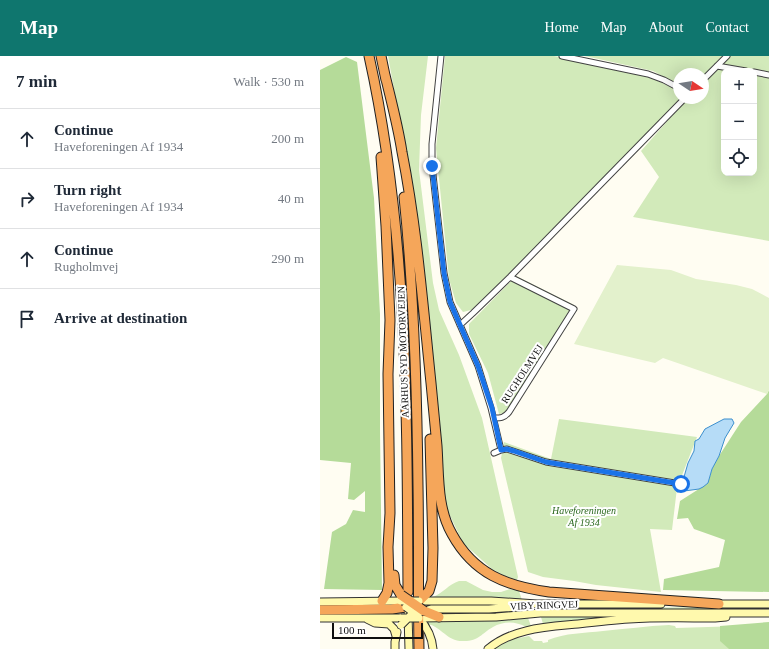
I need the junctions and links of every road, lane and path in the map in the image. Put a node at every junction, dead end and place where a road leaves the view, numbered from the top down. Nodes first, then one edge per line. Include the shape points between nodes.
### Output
1 (369, 56) edge
2 (381, 56) edge
3 (440, 56) edge
4 (562, 56) edge
5 (727, 56) edge
6 (717, 66) junction
7 (729, 68) edge
8 (757, 73) edge
9 (709, 74) edge
10 (385, 75) junction
11 (769, 75) edge
12 (374, 78) junction
13 (673, 85) edge
14 (679, 104) edge
15 (510, 276) junction
16 (460, 325) junction
17 (427, 342) junction
18 (494, 418) junction
19 (501, 450) junction
20 (494, 453) dead end
21 (681, 484) dead end
22 (390, 513) junction
23 (382, 601) junction
24 (320, 602) edge
25 (719, 604) junction
26 (769, 604) edge
27 (413, 606) junction
28 (320, 610) edge
29 (768, 613) edge
30 (439, 617) joint
31 (320, 618) edge
32 (364, 618) junction
33 (396, 636) junction
34 (395, 649) edge
35 (409, 649) edge
36 (419, 649) edge
37 (433, 649) edge
38 (488, 649) edge

1 - 12 highway, AARHUS SYD MOTORVEJEN
2 - 10 highway, AARHUS SYD MOTORVEJEN
3 - 16 street, RUGHOLMVEJ via 432,166 444,273 450,302
4 - 13 street via 648,74
5 - 6 street
6 - 7 street
6 - 9 street
8 - 11 street
10 - 17 highway via 408,183
10 - 36 highway, AARHUS SYD MOTORVEJEN via 402,175 412,288 417,414
12 - 22 highway via 383,176 390,320
12 - 27 highway, AARHUS SYD MOTORVEJEN via 390,179 401,297
14 - 15 street
15 - 16 street
15 - 18 street, RUGHOLMVEJ via 574,309 509,412 502,418
16 - 18 street, RUGHOLMVEJ via 478,366
17 - 25 highway via 443,513 452,535 464,552 479,566 511,585 532,590
17 - 27 highway via 433,577 431,588
18 - 19 street
19 - 20 street
19 - 21 street via 507,449 546,462
22 - 23 highway via 388,588
22 - 27 highway via 394,581
23 - 24 main road, VIBY RINGVEJ
23 - 27 main road, VIBY RINGVEJ
25 - 26 main road, VIBY RINGVEJ
25 - 27 main road, VIBY RINGVEJ via 523,605 491,601
27 - 28 highway
27 - 30 highway
27 - 32 main road, VIBY RINGVEJ
27 - 33 main road, bridge
27 - 35 main road
27 - 37 main road via 427,628
29 - 30 main road, VIBY RINGVEJ via 540,613 496,617
29 - 38 main road via 715,618 630,619 544,628 515,634 500,640
31 - 32 main road, VIBY RINGVEJ
32 - 33 main road via 389,624
33 - 34 main road

